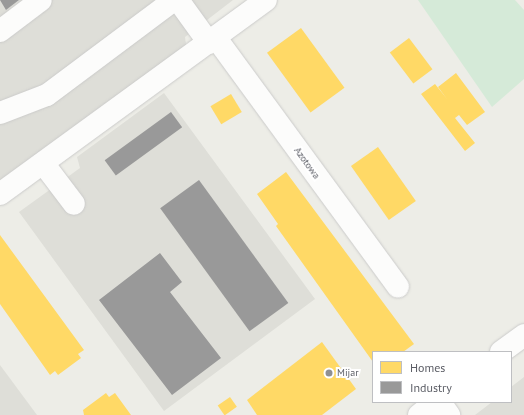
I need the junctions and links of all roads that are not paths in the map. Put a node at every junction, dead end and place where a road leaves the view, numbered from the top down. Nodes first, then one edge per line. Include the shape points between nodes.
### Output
1 (41, 0) edge
2 (174, 0) edge
3 (178, 0) edge
4 (266, 0) edge
5 (0, 31) edge
6 (213, 41) junction
7 (0, 113) edge
8 (43, 164) junction
9 (0, 194) edge
10 (74, 204) dead end
11 (398, 287) dead end
12 (524, 335) edge
13 (502, 351) edge
14 (434, 403) edge
15 (441, 403) edge
16 (419, 415) edge
17 (449, 415) edge

1 - 5 street
2 - 7 street via 47,96
3 - 6 street, Azotowa
4 - 6 street
6 - 8 street
6 - 11 street, Azotowa
8 - 9 street
8 - 10 street
12 - 13 street
14 - 16 street
15 - 17 street

